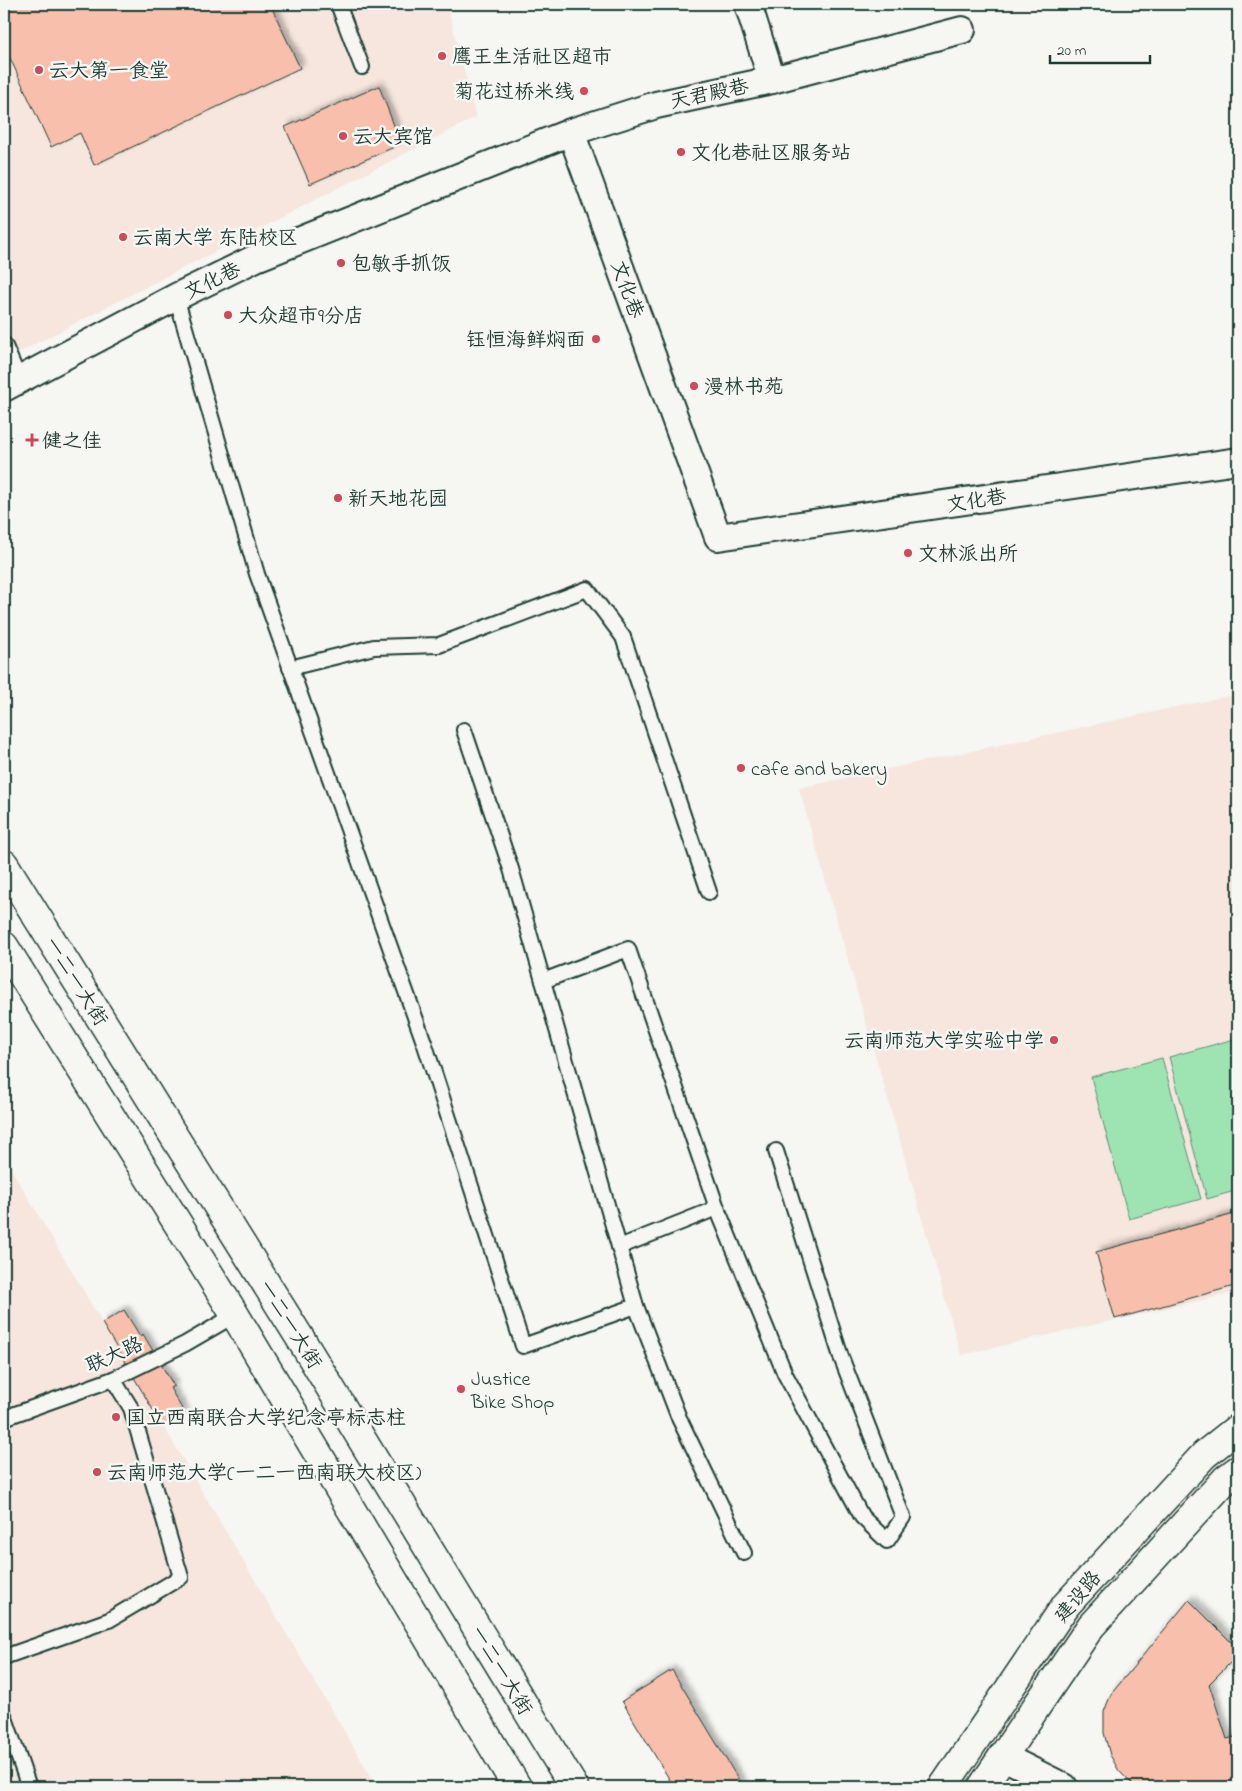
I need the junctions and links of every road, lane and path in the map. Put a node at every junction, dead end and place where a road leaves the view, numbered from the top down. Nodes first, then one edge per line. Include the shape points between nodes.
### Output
1 (338, 4) edge
2 (748, 4) edge
3 (962, 30) dead end
4 (362, 68) dead end
5 (772, 80) junction
6 (571, 132) junction
7 (176, 297) junction
8 (4, 344) edge
9 (11, 383) edge
10 (1238, 461) edge
11 (290, 668) junction
12 (464, 730) dead end
13 (4, 864) edge
14 (709, 892) dead end
15 (4, 946) edge
16 (543, 981) junction
17 (776, 1151) dead end
18 (717, 1208) junction
19 (619, 1247) junction
20 (636, 1306) junction
21 (236, 1315) junction
22 (113, 1379) junction
23 (4, 1418) edge
24 (1238, 1428) edge
25 (1238, 1470) edge
26 (744, 1553) dead end
27 (4, 1657) edge
28 (4, 1715) edge
29 (1002, 1756) junction
30 (29, 1787) edge
31 (517, 1787) edge
32 (574, 1787) edge
33 (943, 1787) edge
34 (982, 1787) edge
35 (1064, 1787) edge

1 - 4 lane
2 - 5 street, 天君殿巷
3 - 5 street
5 - 6 street, 天君殿巷 via 656,105
6 - 7 street, 文化巷 via 256,258
6 - 10 street, 文化巷 via 718,537
7 - 9 street, 文化巷
7 - 11 lane via 257,574
8 - 9 lane
11 - 14 lane via 374,647 439,645 587,589 623,638
11 - 20 lane via 424,1045 524,1346
12 - 16 lane via 511,869
13 - 32 main road, 一二一大街 via 300,1338
15 - 21 main road
16 - 18 lane via 628,949
16 - 19 lane
17 - 18 lane via 841,1357 903,1517 887,1541 862,1517 785,1374
18 - 19 lane
19 - 20 lane
20 - 26 lane via 679,1418
21 - 22 lane, 联大路
21 - 31 main road
22 - 23 lane, 联大路
22 - 27 lane via 131,1408 181,1577 109,1620
24 - 33 main road, 建设路 via 1204,1455 1066,1605
25 - 29 main road, 建设路 via 1226,1479 1091,1626
28 - 30 lane
29 - 34 main road, 建设路
29 - 35 street

